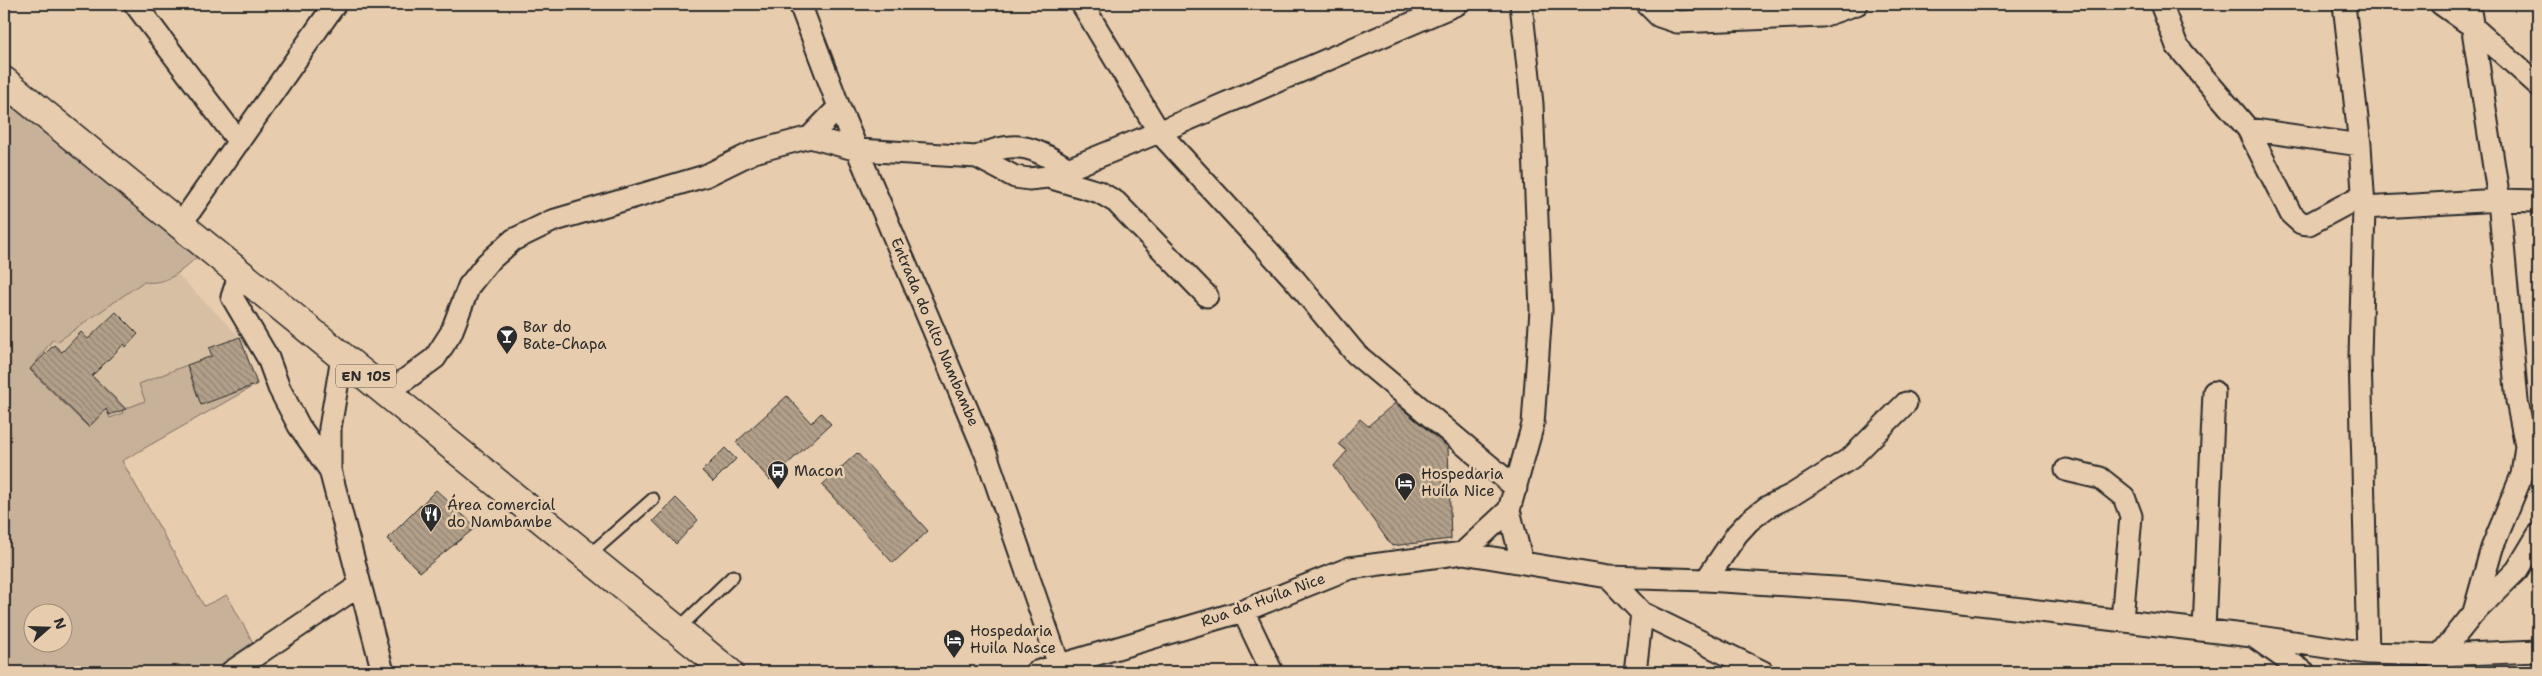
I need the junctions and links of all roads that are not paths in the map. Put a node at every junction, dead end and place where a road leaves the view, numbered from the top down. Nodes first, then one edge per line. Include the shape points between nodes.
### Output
1 (135, 4) edge
2 (335, 4) edge
3 (800, 4) edge
4 (1082, 4) edge
5 (1458, 4) edge
6 (1521, 4) edge
7 (1648, 4) edge
8 (1857, 4) edge
9 (2161, 4) edge
10 (2344, 4) edge
11 (2441, 4) edge
12 (2469, 4) edge
13 (1434, 8) edge
14 (2472, 26) junction
15 (4, 80) edge
16 (2538, 85) edge
17 (839, 107) junction
18 (2248, 129) junction
19 (1159, 132) junction
20 (810, 137) junction
21 (239, 142) junction
22 (2360, 145) junction
23 (858, 150) junction
24 (976, 156) junction
25 (1058, 173) junction
26 (2498, 200) junction
27 (2363, 201) junction
28 (2538, 201) edge
29 (182, 224) junction
30 (240, 273) junction
31 (1208, 296) dead end
32 (342, 357) junction
33 (2214, 392) dead end
34 (386, 393) junction
35 (1906, 402) dead end
36 (330, 470) junction
37 (2066, 470) dead end
38 (1516, 488) junction
39 (653, 499) dead end
40 (1509, 510) junction
41 (2538, 535) edge
42 (1463, 553) junction
43 (587, 557) junction
44 (1522, 562) junction
45 (733, 576) dead end
46 (1608, 577) junction
47 (1706, 580) junction
48 (360, 585) junction
49 (1243, 611) junction
50 (1642, 613) junction
51 (2473, 614) junction
52 (2122, 620) junction
53 (677, 630) junction
54 (2204, 630) junction
55 (2252, 636) junction
56 (2538, 651) edge
57 (2368, 653) junction
58 (2440, 664) edge
59 (1059, 665) junction
60 (231, 672) edge
61 (383, 672) edge
62 (729, 672) edge
63 (1036, 672) edge
64 (1272, 672) edge
65 (1635, 672) edge
66 (1763, 672) edge
67 (2304, 672) edge

1 - 21 street
2 - 21 street
3 - 17 street, Entrada do alto Nambambe
4 - 19 street
5 - 13 street
6 - 38 street via 1532,104 1540,310 1533,424
7 - 8 street via 1659,16 1678,22 1822,16
9 - 18 street via 2177,46
10 - 22 street
11 - 14 street
12 - 14 street
13 - 19 street
14 - 16 street
14 - 26 street
15 - 29 main road, EN 105
17 - 20 street
17 - 23 street, Entrada do alto Nambambe
18 - 22 street
18 - 27 street via 2291,214 2301,223 2309,224
19 - 25 street
19 - 38 street via 1294,279 1356,354
20 - 23 street
20 - 34 street via 754,152 705,176 552,221 513,240 487,263 469,286 451,333 435,358
21 - 29 street
22 - 27 street
23 - 24 street
23 - 59 street, Entrada do alto Nambambe via 986,454
24 - 25 street via 1015,177 1028,179
24 - 25 street via 1002,147 1024,147 1038,152
25 - 31 street via 1116,202
26 - 27 street
26 - 28 street
26 - 51 street via 2517,401 2526,446 2522,474 2492,548
27 - 57 street via 2360,357
29 - 30 main road, EN 105
30 - 32 main road, EN 105
30 - 36 street via 232,297 268,358 299,426
32 - 34 main road, EN 105
32 - 36 street via 330,428
33 - 54 street
34 - 43 main road, EN 105
35 - 47 street via 1851,458 1749,521
36 - 48 street
37 - 52 street via 2100,478 2124,497 2131,516
38 - 40 street
39 - 43 lane
40 - 42 street
40 - 44 street
41 - 51 street via 2517,570
42 - 44 street, Rua da Huíla Nice
42 - 49 street, Rua da Huíla Nice via 1350,568
43 - 53 main road, EN 105
44 - 46 street, Rua da Huíla Nice
45 - 53 lane
46 - 47 street, Rua da Huíla Nice
46 - 50 street
47 - 52 street, Rua da Huíla Nice via 1850,589
48 - 60 street
48 - 61 street
49 - 59 street, Rua da Huíla Nice
49 - 64 street
50 - 65 street
50 - 66 street
51 - 58 street
52 - 54 street, Rua da Huíla Nice
53 - 62 main road, EN 105
54 - 55 street, Rua da Huíla Nice
55 - 57 street, Rua da Huíla Nice
55 - 67 street
56 - 58 street, Rua da Huíla Nice
57 - 58 street, Rua da Huíla Nice
59 - 63 street, Rua da Huíla Nice

